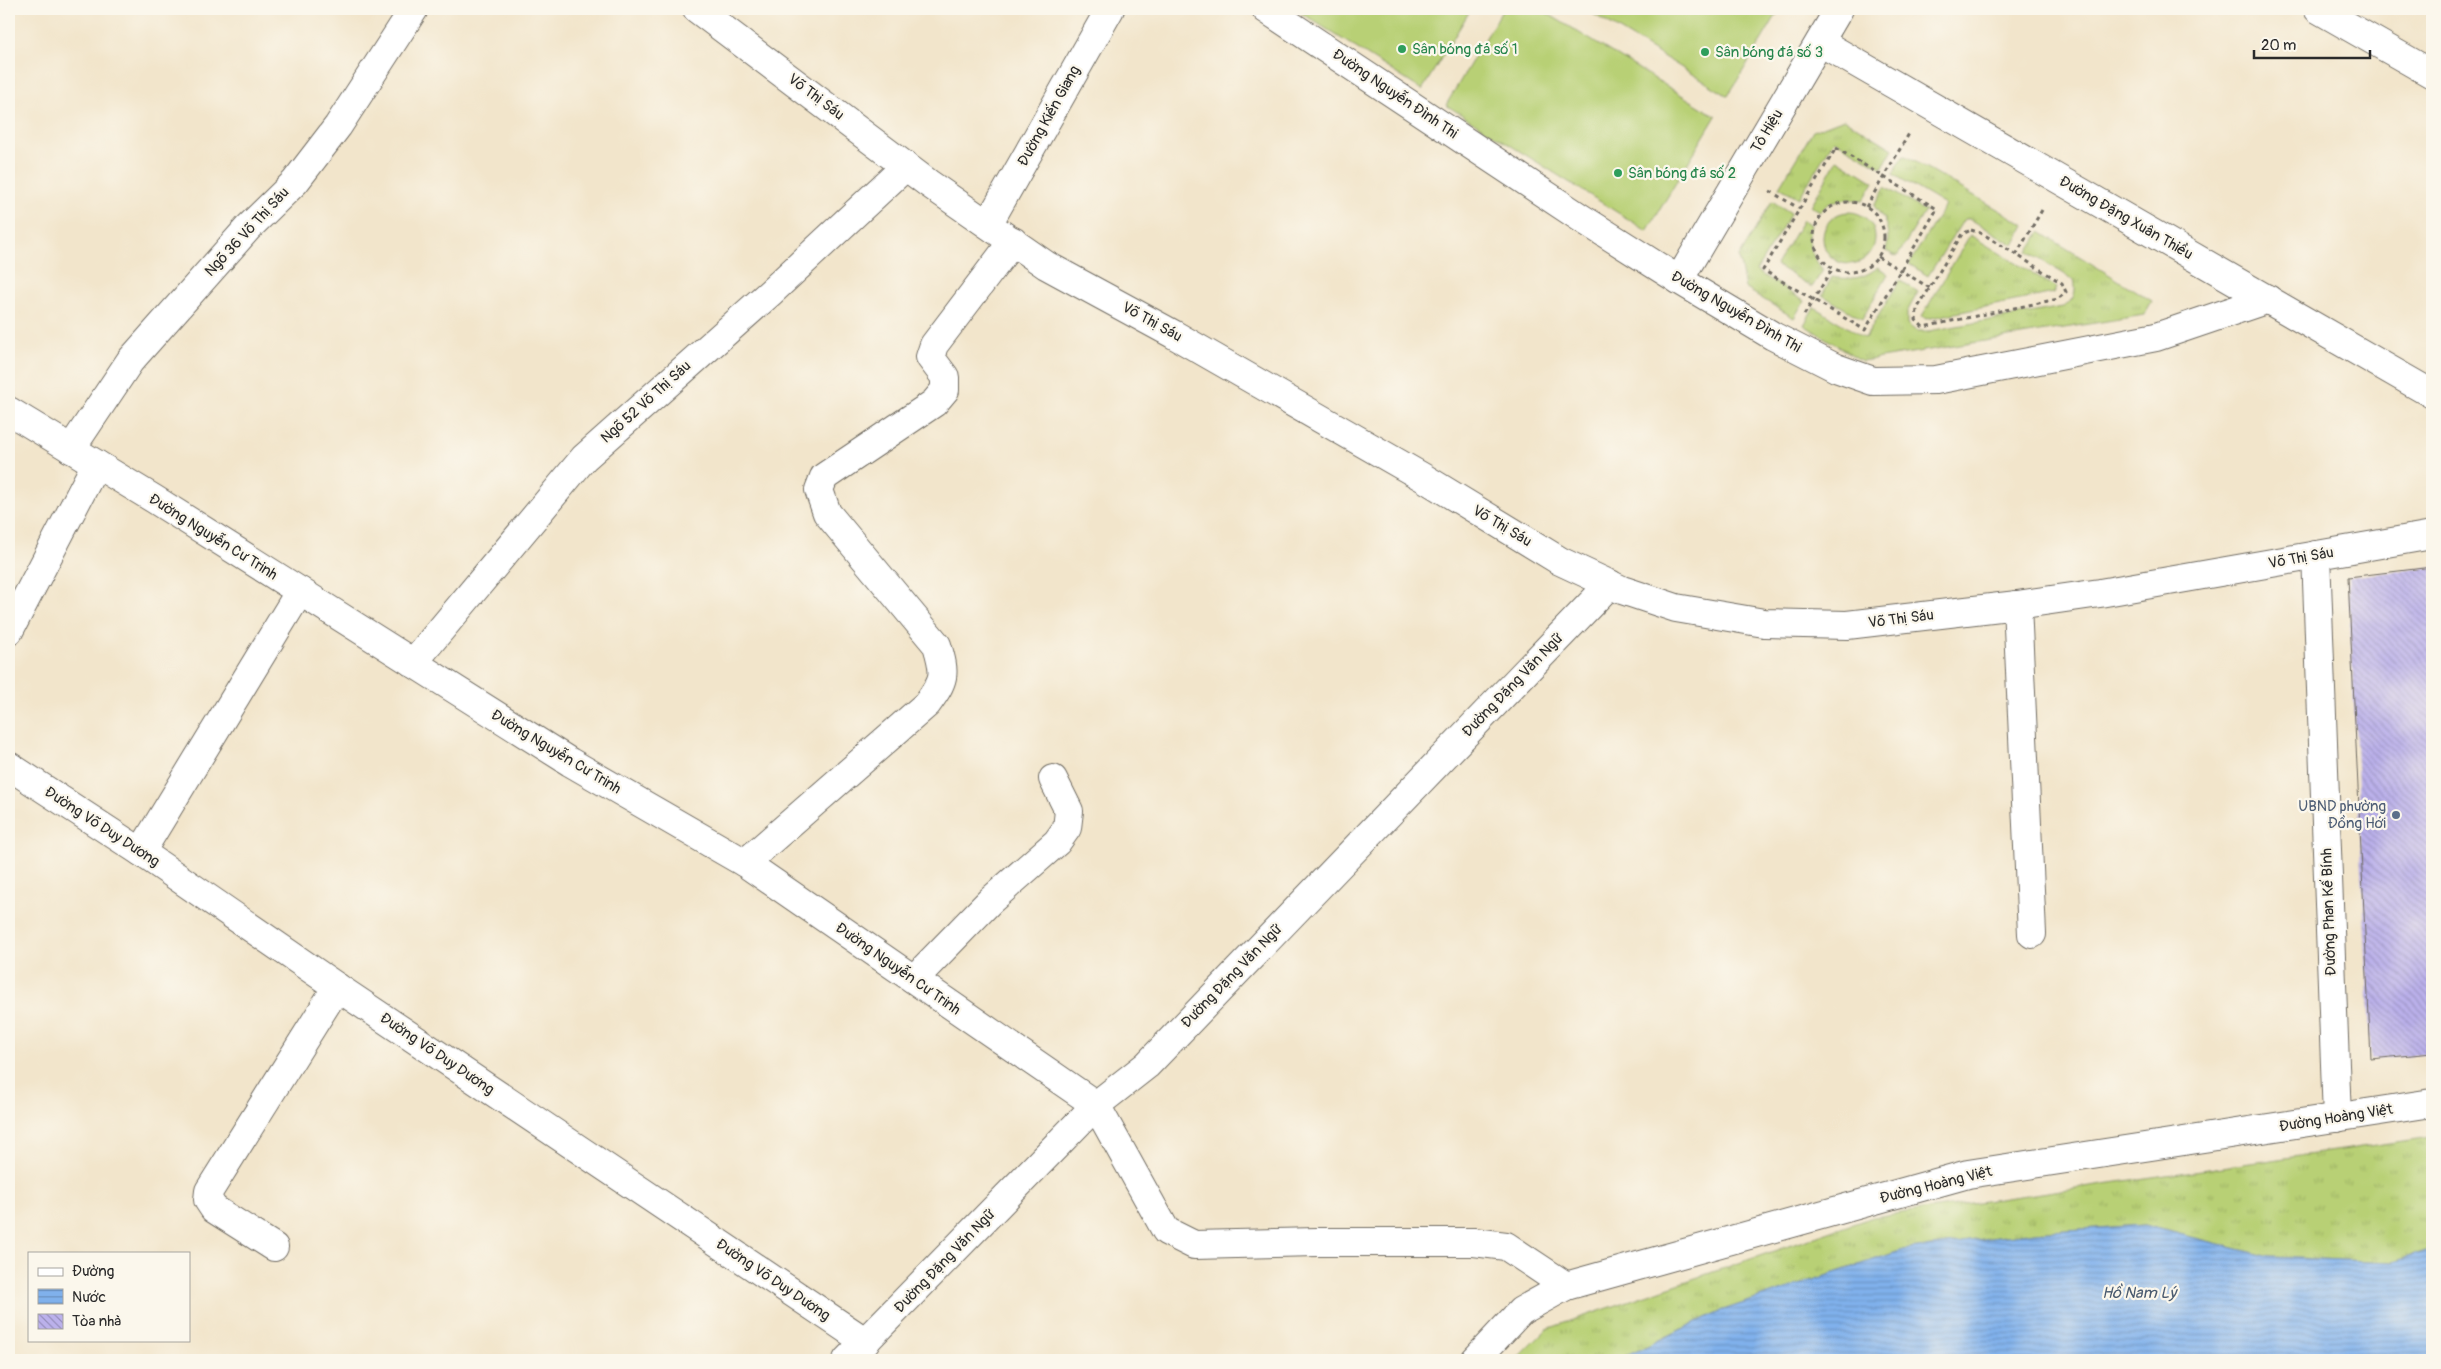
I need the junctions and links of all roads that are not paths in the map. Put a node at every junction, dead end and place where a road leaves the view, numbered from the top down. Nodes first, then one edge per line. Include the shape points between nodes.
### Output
1 (414, 9) edge
2 (697, 9) edge
3 (1110, 9) edge
4 (1266, 9) edge
5 (1839, 9) edge
6 (2318, 9) edge
7 (1820, 42) junction
8 (2432, 74) edge
9 (906, 166) junction
10 (988, 224) junction
11 (1013, 241) junction
12 (1679, 280) junction
13 (2268, 299) junction
14 (2432, 394) edge
15 (9, 411) edge
16 (71, 449) junction
17 (96, 464) junction
18 (2432, 535) edge
19 (2316, 555) junction
20 (1610, 584) junction
21 (300, 591) junction
22 (2017, 605) junction
23 (9, 631) edge
24 (413, 663) junction
25 (9, 766) edge
26 (1053, 779) dead end
27 (141, 852) junction
28 (745, 863) junction
29 (2032, 934) dead end
30 (914, 979) junction
31 (337, 988) junction
32 (2432, 1103) edge
33 (1096, 1105) junction
34 (2337, 1118) junction
35 (274, 1246) dead end
36 (1566, 1286) junction
37 (857, 1351) edge
38 (1475, 1360) edge

1 - 16 street, Ngõ 36 Võ Thị Sáu via 338,126 295,182 248,228 130,361
2 - 9 street, Võ Thị Sáu
3 - 10 street, Đường Kiến Giang
4 - 12 street, Đường Nguyễn Đình Thi
5 - 7 street, Tô Hiệu
6 - 8 street
7 - 12 street, Tô Hiệu
7 - 13 street, Đường Đặng Xuân Thiều
9 - 10 street, Võ Thị Sáu
9 - 24 street, Ngõ 52 Võ Thị Sáu via 771,292 584,458
10 - 11 street, Võ Thị Sáu
11 - 20 street, Võ Thị Sáu via 1046,265 1174,334 1560,561
11 - 28 street via 934,345 930,357 944,377 945,390 934,403 824,477 819,490 827,513 937,645 944,668 941,684 928,704
12 - 13 street, Đường Nguyễn Đình Thi via 1787,343 1836,368 1873,381 1936,380 2156,337
13 - 14 street, Đường Đặng Xuân Thiều
15 - 16 street, Đường Nguyễn Cư Trinh
16 - 17 street, Đường Nguyễn Cư Trinh
17 - 21 street, Đường Nguyễn Cư Trinh
17 - 23 street
18 - 19 street, Võ Thị Sáu
19 - 22 street, Võ Thị Sáu
19 - 34 street, Đường Phan Kế Bính
20 - 22 street, Võ Thị Sáu via 1676,608 1764,623 1847,625
20 - 33 street, Đường Đặng Văn Ngữ via 1147,1065
21 - 24 street, Đường Nguyễn Cư Trinh
21 - 27 street
22 - 29 street
24 - 28 street, Đường Nguyễn Cư Trinh via 570,762
25 - 27 street, Đường Võ Duy Dương
26 - 30 street via 1069,811 1067,828 1057,842 990,901
27 - 31 street, Đường Võ Duy Dương
28 - 30 street, Đường Nguyễn Cư Trinh
30 - 33 street, Đường Nguyễn Cư Trinh
31 - 35 street via 208,1191 208,1200 214,1209
31 - 37 street, Đường Võ Duy Dương
32 - 34 street, Đường Hoàng Việt
33 - 36 street via 1166,1231 1194,1246 1474,1242 1506,1246
33 - 37 street, Đường Đặng Văn Ngữ
34 - 36 street, Đường Hoàng Việt via 1968,1174
36 - 38 street, Đường Hoàng Việt via 1521,1311

